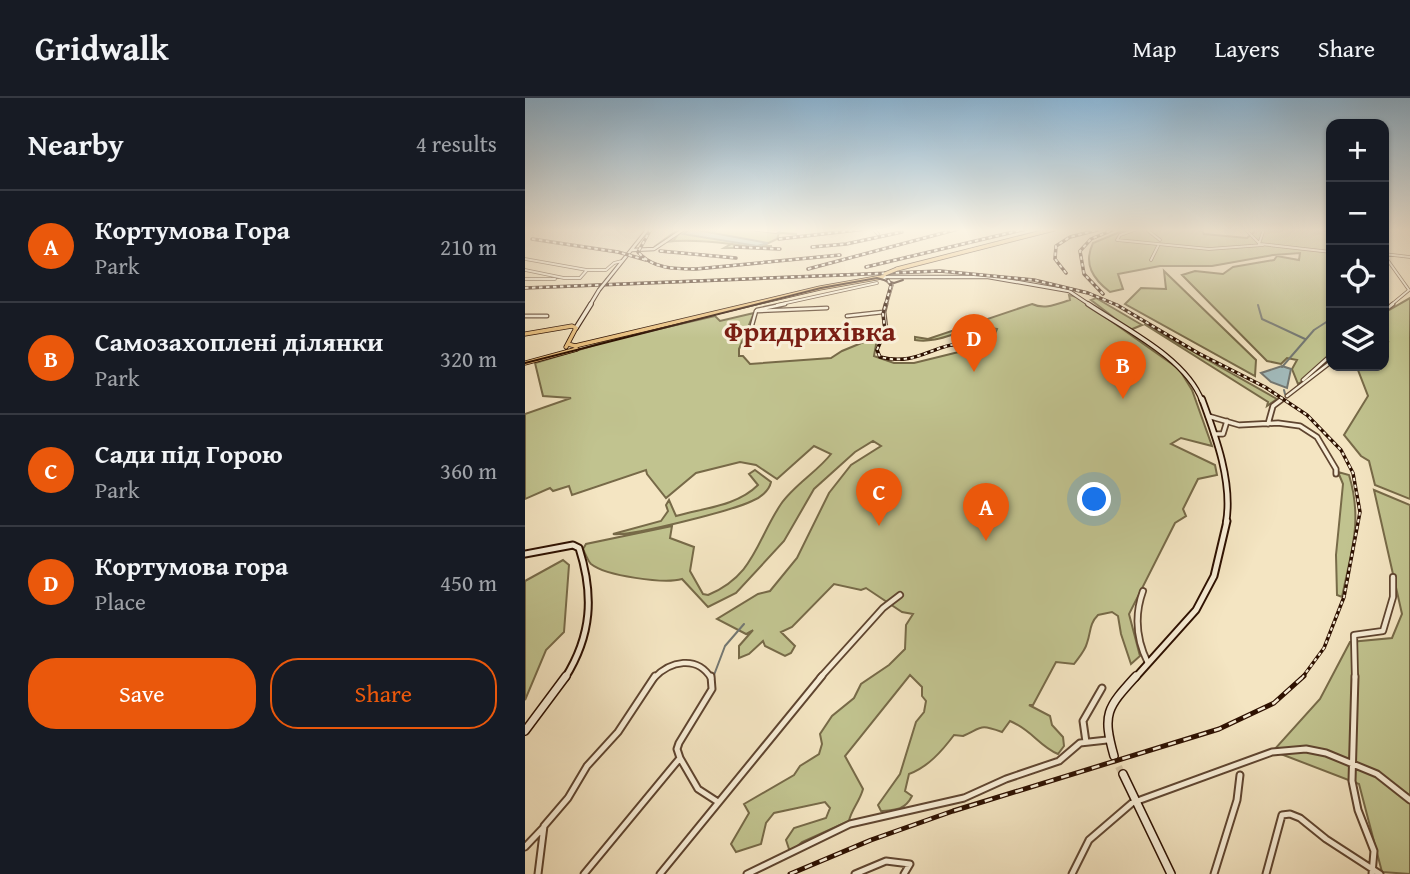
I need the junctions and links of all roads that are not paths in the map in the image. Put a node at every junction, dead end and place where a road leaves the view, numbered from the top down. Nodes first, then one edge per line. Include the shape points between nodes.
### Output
1 (560, 265) edge
2 (612, 265) edge
3 (619, 265) edge
4 (912, 265) edge
5 (1389, 268) edge
6 (525, 270) edge
7 (587, 270) junction
8 (884, 275) junction
9 (564, 278) junction
10 (525, 279) edge
11 (877, 284) dead end
12 (753, 304) junction
13 (1389, 307) edge
14 (827, 308) dead end
15 (756, 310) junction
16 (884, 312) junction
17 (525, 316) edge
18 (547, 316) dead end
19 (847, 316) dead end
20 (574, 327) junction
21 (885, 329) dead end
22 (525, 333) edge
23 (620, 336) junction
24 (747, 343) dead end
25 (568, 344) junction
26 (562, 352) junction
27 (1326, 360) edge
28 (525, 363) edge
29 (1326, 367) edge
30 (1303, 382) junction
31 (1287, 396) dead end
32 (1281, 400) dead end
33 (1208, 416) junction
34 (1227, 421) junction
35 (1268, 424) junction
36 (1214, 434) junction
37 (1336, 474) dead end
38 (525, 554) edge
39 (1393, 577) dead end
40 (1143, 591) dead end
41 (901, 595) dead end
42 (1148, 663) junction
43 (1102, 688) dead end
44 (525, 731) edge
45 (1107, 740) junction
46 (1086, 742) junction
47 (1114, 756) tunnel mouth
48 (680, 758) junction
49 (1354, 764) junction
50 (1122, 774) tunnel mouth
51 (1240, 775) dead end
52 (1410, 800) edge
53 (1136, 801) junction
54 (718, 802) junction
55 (544, 827) junction
56 (525, 847) edge
57 (1373, 871) edge
58 (538, 874) edge
59 (583, 874) edge
60 (660, 874) edge
61 (747, 874) edge
62 (855, 874) edge
63 (904, 874) edge
64 (1072, 874) edge
65 (1171, 874) edge
66 (1214, 874) edge
67 (1266, 874) edge
68 (1381, 874) edge

1 - 7 street
2 - 7 street via 607,270
3 - 20 main road, bridge
4 - 8 main road, bridge
5 - 13 street via 1409,290
6 - 9 street
7 - 9 street via 580,278
8 - 12 main road
8 - 16 street via 892,285
8 - 33 main road via 975,276 1069,291 1181,367
9 - 10 street
11 - 15 street
12 - 15 street
12 - 23 main road
14 - 15 street
15 - 24 street
16 - 19 street
16 - 21 street
17 - 18 street
20 - 22 main road
20 - 25 main road
23 - 25 main road
23 - 26 main road
25 - 26 main road
26 - 28 main road
27 - 30 street
29 - 30 street
30 - 31 street
32 - 35 street via 1273,406
33 - 34 street
33 - 36 main road
34 - 35 street
34 - 36 street via 1223,434
35 - 37 street via 1311,430
36 - 42 main road via 1228,490 1229,517 1221,553 1196,610
38 - 44 main road via 573,545 579,548 590,609 573,664
39 - 49 street via 1393,597 1383,631 1354,635
40 - 42 street via 1135,610
41 - 54 street via 883,608 837,659
42 - 45 main road via 1111,704
43 - 46 street via 1083,721
45 - 46 street
45 - 47 main road
46 - 61 street via 1059,761 975,794 850,824
48 - 54 street via 695,789
48 - 55 street via 679,743 712,689 704,669 680,661 655,676
48 - 59 street
49 - 52 street via 1385,779
49 - 53 street via 1326,753 1287,749
49 - 57 street via 1353,789 1374,851
50 - 53 main road
51 - 66 street
53 - 64 street via 1089,840
53 - 65 main road
54 - 60 street
55 - 56 street
55 - 58 street
57 - 67 street via 1287,813 1282,815
57 - 68 street
62 - 63 street via 886,861 910,864

